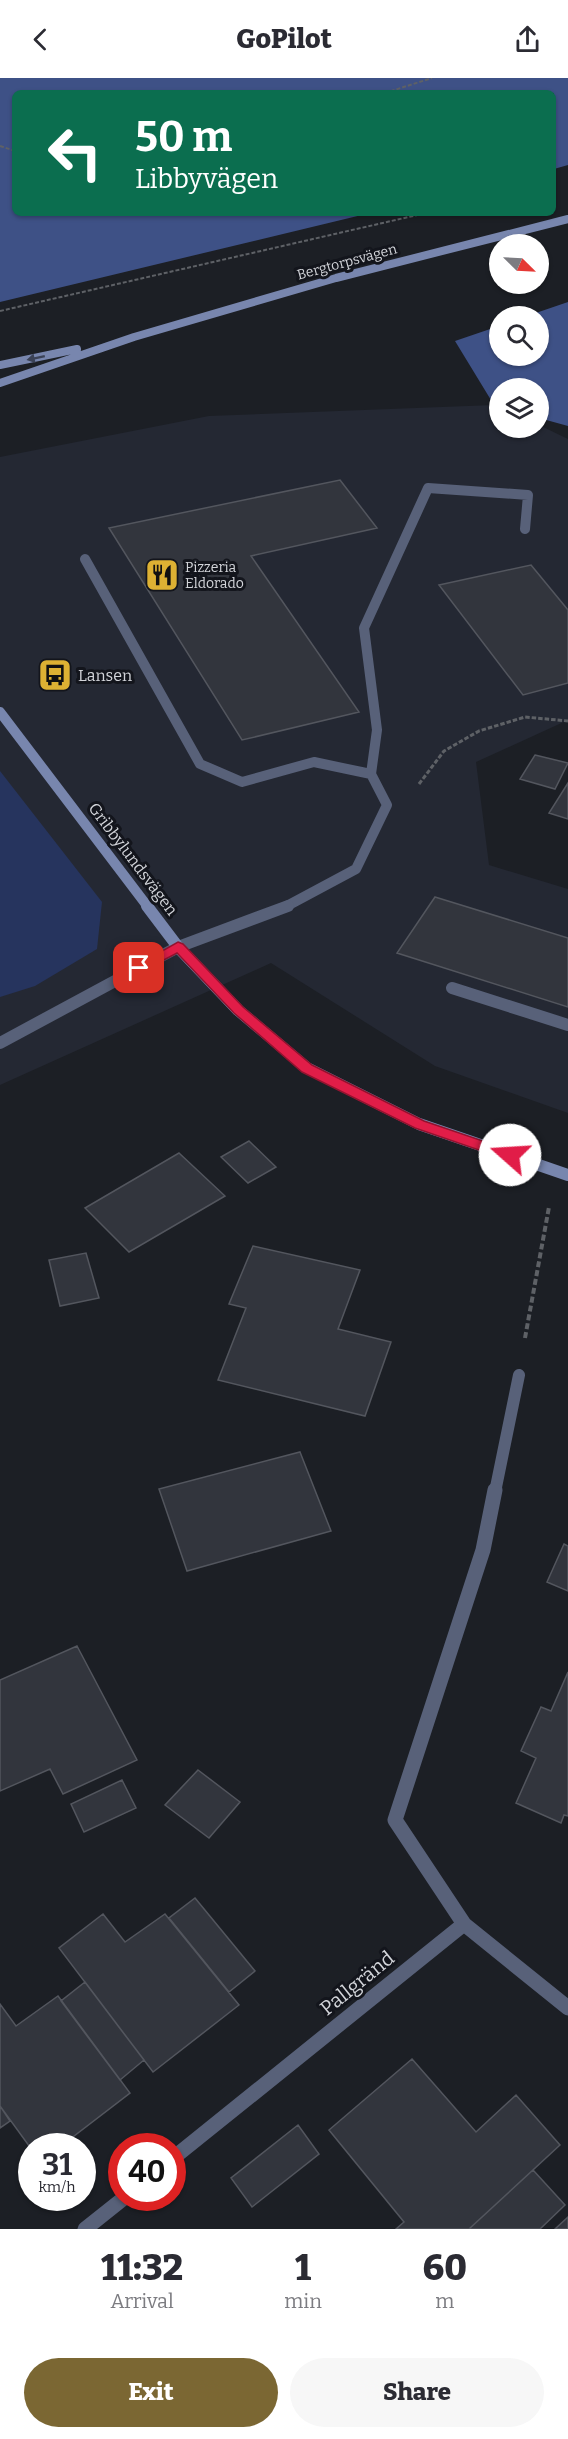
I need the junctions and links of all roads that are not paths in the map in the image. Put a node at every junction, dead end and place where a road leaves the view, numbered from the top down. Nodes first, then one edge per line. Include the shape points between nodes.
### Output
1 (568, 219) edge
2 (134, 337) junction
3 (0, 365) edge
4 (0, 383) edge
5 (525, 529) dead end
6 (84, 559) dead end
7 (0, 712) edge
8 (371, 774) junction
9 (178, 947) junction
10 (452, 988) dead end
11 (568, 1025) edge
12 (0, 1042) edge
13 (568, 1175) edge
14 (519, 1375) road end
15 (464, 1924) junction
16 (568, 2008) edge
17 (186, 2148) edge
18 (108, 2211) edge
19 (85, 2229) edge

1 - 2 main road, Bergtorpsvägen via 336,278
2 -> 3 main road, Bergtorpsvägen
2 - 4 main road, Bergtorpsvägen
5 - 8 street via 528,495 428,489 364,628 377,730
6 - 8 street via 200,764 242,782 314,762
7 - 9 main road, Gribbylundsvägen
8 - 9 street via 387,806 356,869 286,907
9 - 12 street
9 - 13 main road, Gribbylundsvägen via 238,1010 307,1068 420,1124
10 - 11 street
14 - 15 street via 483,1550 395,1820
15 - 16 street
15 - 17 street, Pallgränd
18 - 19 street

